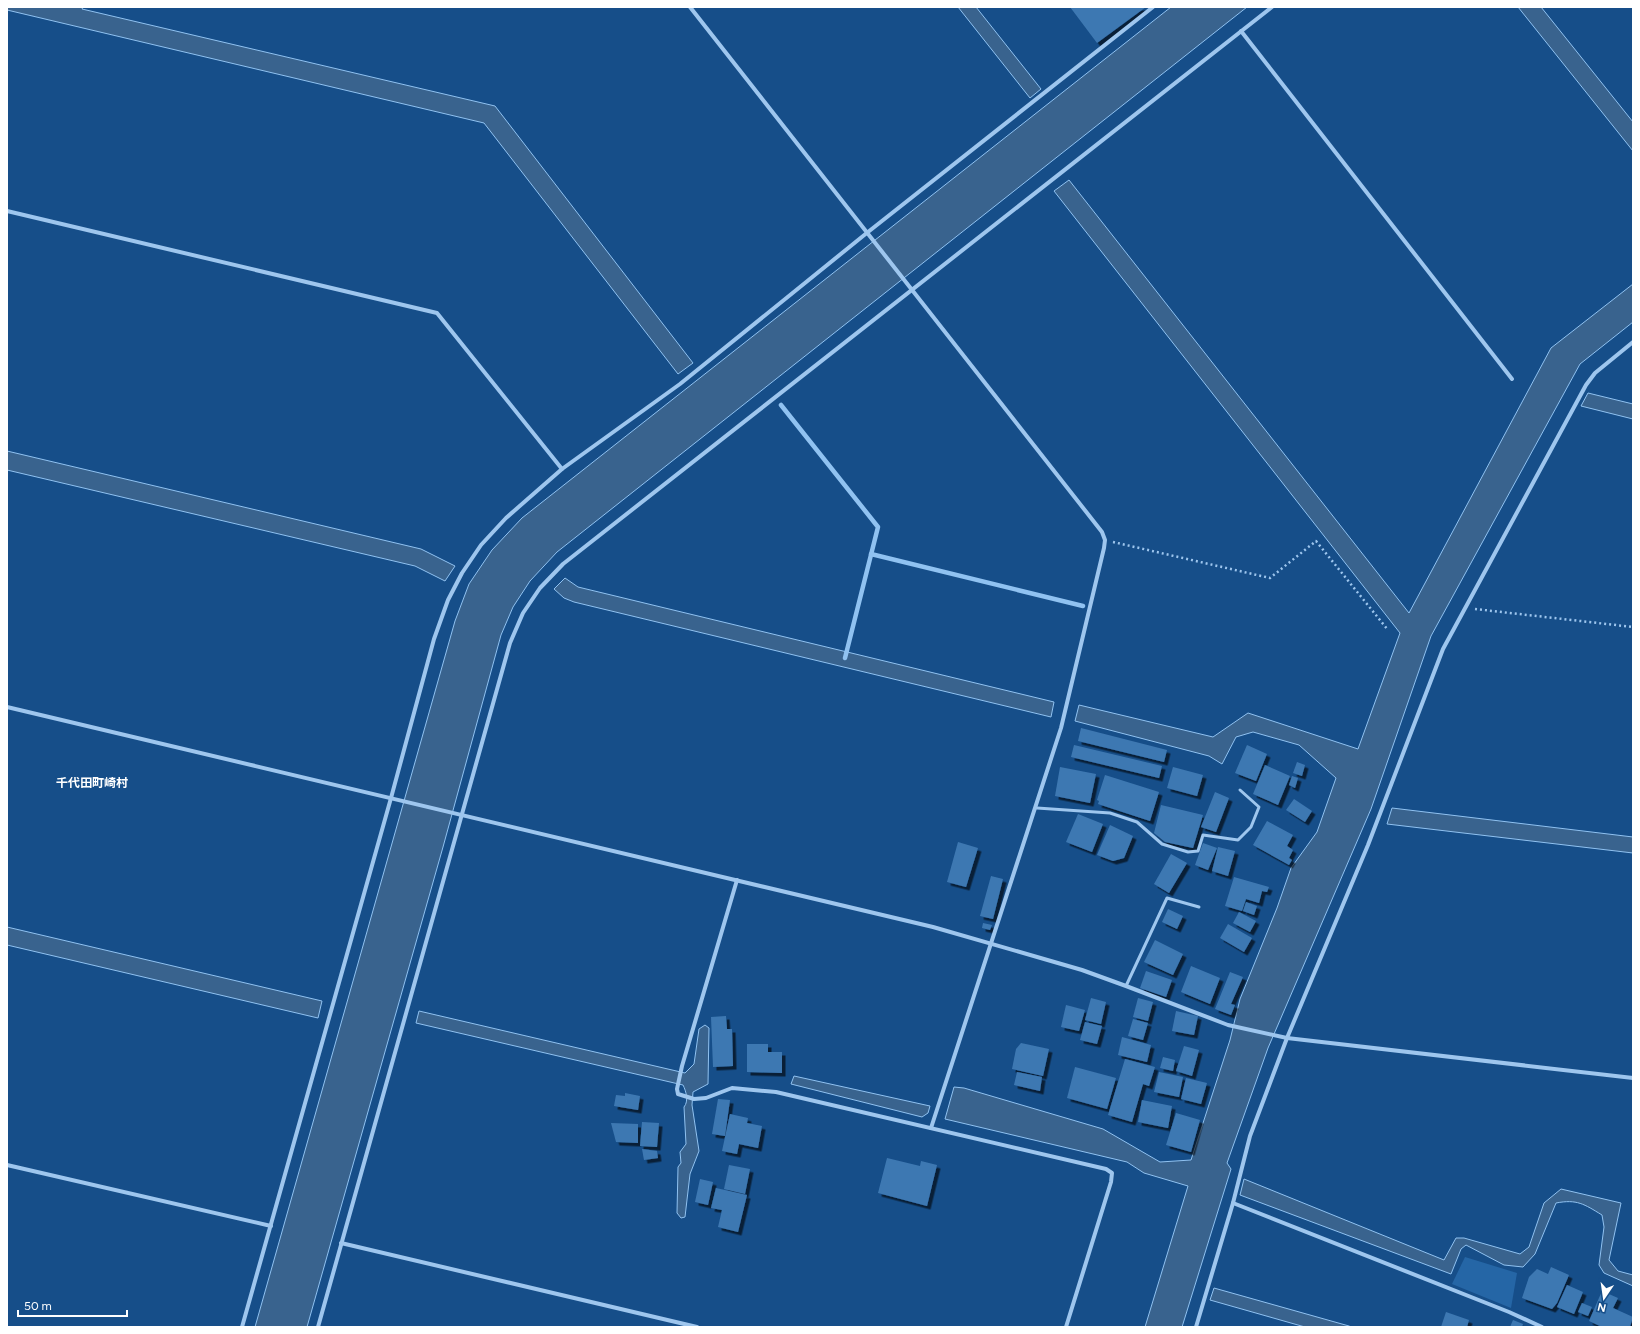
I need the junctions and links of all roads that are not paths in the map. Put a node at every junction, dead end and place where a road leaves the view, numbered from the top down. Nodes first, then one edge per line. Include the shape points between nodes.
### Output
1 (690, 7) edge
2 (1153, 7) edge
3 (1272, 7) edge
4 (1242, 31) junction
5 (7, 212) edge
6 (868, 232) junction
7 (912, 289) junction
8 (1633, 342) edge
9 (1512, 379) dead end
10 (562, 469) junction
11 (7, 707) edge
12 (1240, 790) dead end
13 (391, 798) junction
14 (1037, 808) junction
15 (463, 815) junction
16 (737, 880) junction
17 (1199, 907) dead end
18 (991, 945) junction
19 (1126, 986) junction
20 (1287, 1038) junction
21 (1633, 1078) edge
22 (931, 1128) junction
23 (7, 1165) edge
24 (1232, 1203) junction
25 (271, 1226) junction
26 (341, 1243) junction
27 (242, 1327) edge
28 (318, 1327) edge
29 (697, 1327) edge
30 (1066, 1327) edge
31 (1196, 1327) edge
32 (1542, 1327) edge

1 - 6 street
2 - 6 street
3 - 4 street
4 - 7 street
4 - 9 street
5 - 10 street via 437,313
6 - 7 street
6 - 10 street via 680,384
7 - 14 street via 1102,532 1105,540 1062,728
7 - 15 street via 563,564 540,588 523,613 510,643
8 - 20 street via 1595,373 1586,385 1443,649 1368,845
10 - 13 street via 506,518 481,545 462,573 448,600 434,639
11 - 13 street
12 - 14 lane via 1259,807 1251,827 1238,840 1203,835 1198,851 1188,852 1162,844 1137,822 1110,813
13 - 15 street
13 - 25 street
14 - 18 street via 1029,825
15 - 16 street
15 - 26 street
16 - 18 street via 933,927
16 - 22 street via 682,1066 678,1094 694,1099 706,1098 732,1088 776,1092
17 - 19 lane via 1167,898
18 - 19 street via 1082,970
18 - 22 street
19 - 20 street via 1228,1025
20 - 21 street
20 - 24 street via 1250,1136
22 - 30 street via 1106,1169 1112,1173
23 - 25 street
24 - 31 street
24 - 32 street
25 - 27 street
26 - 28 street
26 - 29 street

